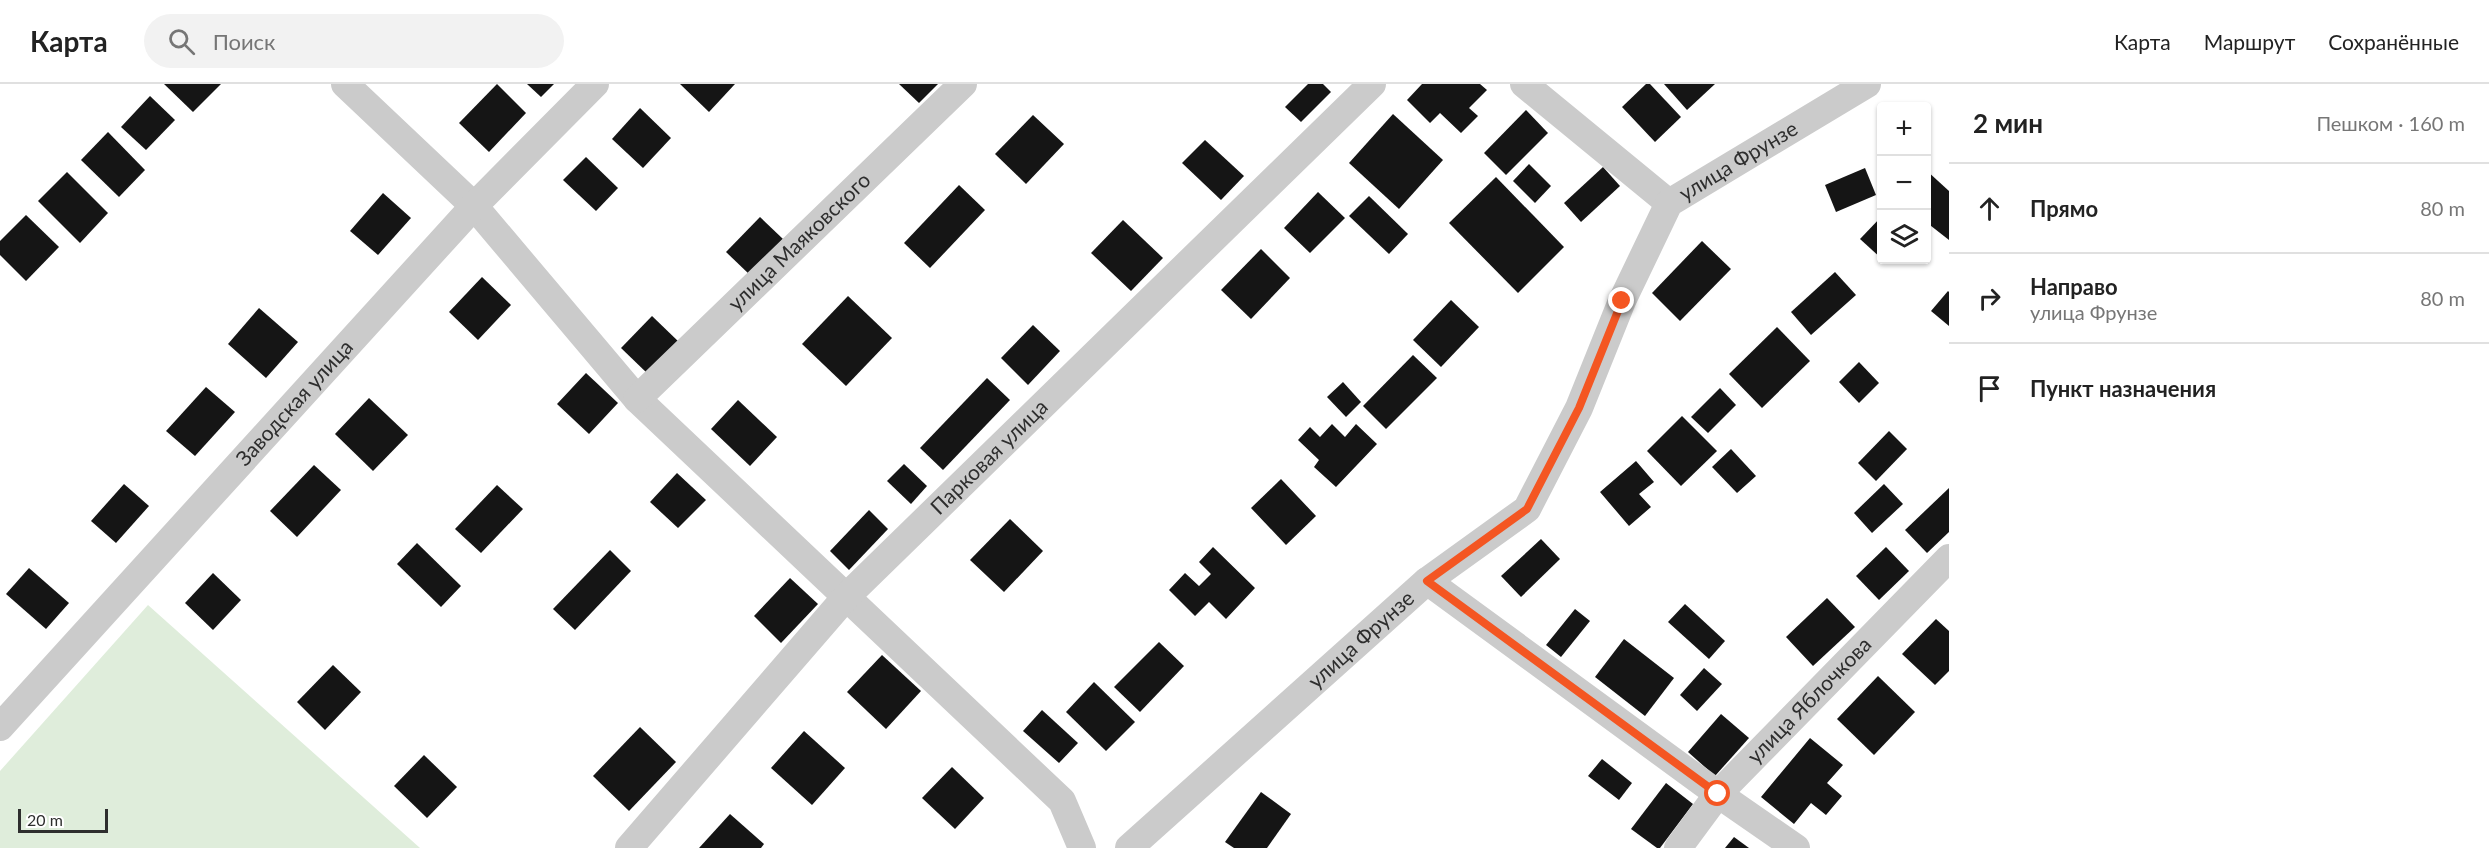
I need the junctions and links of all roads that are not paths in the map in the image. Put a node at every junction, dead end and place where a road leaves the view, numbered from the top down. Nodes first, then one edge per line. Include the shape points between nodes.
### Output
1 (345, 84) edge
2 (595, 84) edge
3 (963, 84) edge
4 (1372, 84) edge
5 (1524, 84) edge
6 (1867, 84) edge
7 (1669, 203) junction
8 (474, 206) junction
9 (637, 399) junction
10 (1949, 558) edge
11 (1427, 581) junction
12 (846, 597) junction
13 (0, 727) edge
14 (1718, 794) junction
15 (629, 848) edge
16 (1082, 848) edge
17 (1129, 848) edge
18 (1678, 848) edge
19 (1796, 848) edge

1 - 8 street
2 - 8 street, Заводская улица
3 - 9 street, улица Маяковского
4 - 12 street, Парковая улица
5 - 7 street
6 - 7 street, улица Фрунзе
7 - 11 street, улица Фрунзе via 1622,301 1579,408 1527,509
8 - 9 street
8 - 13 street, Заводская улица
9 - 12 street
10 - 14 street, улица Яблочкова
11 - 14 street
11 - 17 street, улица Фрунзе
12 - 15 street, Парковая улица
12 - 16 street via 1062,801
14 - 18 street, улица Яблочкова
14 - 19 street

